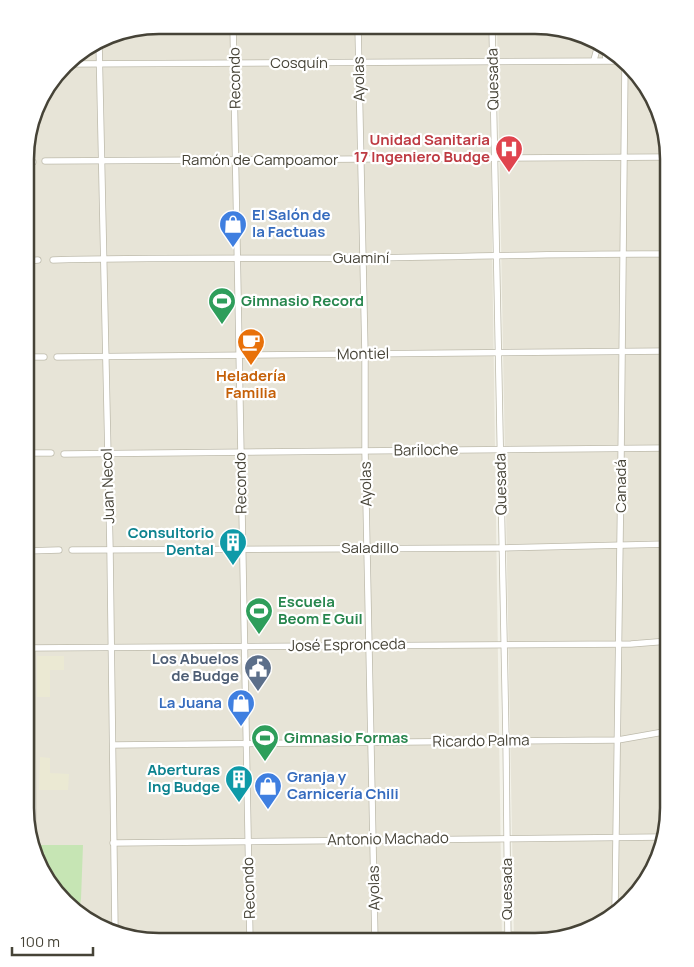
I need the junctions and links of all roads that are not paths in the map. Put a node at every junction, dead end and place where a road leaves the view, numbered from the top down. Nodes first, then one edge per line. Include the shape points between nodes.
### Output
1 (234, 34) edge
2 (358, 34) edge
3 (492, 34) edge
4 (99, 49) edge
5 (597, 50) edge
6 (606, 55) edge
7 (594, 60) junction
8 (606, 60) junction
9 (612, 61) edge
10 (492, 62) junction
11 (358, 63) junction
12 (77, 64) edge
13 (99, 64) junction
14 (235, 64) junction
15 (624, 71) edge
16 (625, 157) junction
17 (660, 157) edge
18 (495, 159) junction
19 (100, 160) junction
20 (237, 160) junction
21 (360, 160) junction
22 (45, 161) dead end
23 (622, 254) junction
24 (660, 254) edge
25 (496, 255) junction
26 (104, 258) junction
27 (238, 258) junction
28 (362, 258) junction
29 (34, 260) edge
30 (38, 260) dead end
31 (53, 260) dead end
32 (623, 351) junction
33 (660, 351) edge
34 (499, 353) junction
35 (365, 354) junction
36 (57, 356) dead end
37 (105, 356) junction
38 (240, 356) junction
39 (34, 357) edge
40 (44, 357) dead end
41 (660, 448) edge
42 (500, 449) junction
43 (620, 449) junction
44 (241, 451) junction
45 (365, 451) junction
46 (34, 453) edge
47 (51, 453) dead end
48 (106, 453) junction
49 (64, 454) dead end
50 (660, 544) edge
51 (621, 546) junction
52 (243, 548) junction
53 (502, 548) junction
54 (367, 549) junction
55 (59, 550) dead end
56 (72, 550) dead end
57 (110, 550) junction
58 (34, 551) edge
59 (660, 642) edge
60 (504, 643) junction
61 (620, 644) junction
62 (244, 646) junction
63 (370, 646) junction
64 (111, 647) junction
65 (34, 648) edge
66 (660, 733) edge
67 (506, 740) junction
68 (618, 740) junction
69 (247, 743) junction
70 (372, 743) junction
71 (113, 745) junction
72 (616, 837) junction
73 (657, 837) edge
74 (507, 838) junction
75 (374, 840) junction
76 (248, 841) junction
77 (113, 843) junction
78 (615, 904) edge
79 (114, 925) edge
80 (250, 933) edge
81 (375, 933) edge
82 (508, 933) edge

1 - 14 street, Recondo
2 - 11 street, Ayolas
3 - 10 street, Quesada
4 - 13 street, Juan Necol
5 - 7 street
6 - 8 street
7 - 8 street, Cosquín
7 - 10 street, Cosquín
8 - 9 street, Cosquín
10 - 11 street, Cosquín
10 - 18 street, Quesada
11 - 14 street, Cosquín
11 - 21 street, Ayolas
12 - 13 street, Cosquín
13 - 14 street, Cosquín
13 - 19 street, Juan Necol
14 - 20 street, Recondo
15 - 16 street, Canadá
16 - 17 street, Ramón de Campoamor
16 - 18 street, Ramón de Campoamor
16 - 23 street, Canadá
18 - 21 street, Ramón de Campoamor
18 - 25 street, Quesada
19 - 20 street, Ramón de Campoamor
19 - 22 street, Ramón de Campoamor
19 - 26 street, Juan Necol
20 - 21 street, Ramón de Campoamor
20 - 27 street, Recondo
21 - 28 street, Ayolas
23 - 24 street, Guaminí
23 - 25 street, Guaminí
23 - 32 street, Canadá
25 - 28 street, Guaminí
25 - 34 street, Quesada
26 - 27 street, Guaminí
26 - 31 street, Guaminí
26 - 37 street, Juan Necol
27 - 28 street, Guaminí
27 - 38 street, Recondo
28 - 35 street, Ayolas
29 - 30 street
32 - 33 street, Montiel
32 - 34 street, Montiel
32 - 43 street, Canadá
34 - 35 street, Montiel
34 - 42 street, Quesada
35 - 38 street, Montiel
35 - 45 street, Ayolas
36 - 37 street, Montiel
37 - 38 street, Montiel
37 - 48 street, Juan Necol
38 - 44 street, Recondo
39 - 40 street
41 - 43 street, Bariloche
42 - 43 street, Bariloche
42 - 45 street, Bariloche
42 - 53 street, Quesada
43 - 51 street, Canadá
44 - 45 street, Bariloche
44 - 48 street, Bariloche
44 - 52 street, Recondo
45 - 54 street, Ayolas
46 - 47 street
48 - 49 street, Bariloche
48 - 57 street, Juan Necol
50 - 51 street, Saladillo
51 - 53 street, Saladillo
51 - 61 street, Canadá
52 - 54 street, Saladillo
52 - 57 street, Saladillo
52 - 62 street, Recondo
53 - 54 street, Saladillo
53 - 60 street, Quesada
54 - 63 street, Ayolas
55 - 58 street
56 - 57 street, Saladillo
57 - 64 street, Juan Necol
59 - 61 street, José Espronceda
60 - 61 street, José Espronceda
60 - 63 street, José Espronceda
60 - 67 street, Quesada
61 - 68 street, Canadá
62 - 63 street, José Espronceda
62 - 64 street, José Espronceda
62 - 69 street, Recondo
63 - 70 street, Ayolas
64 - 65 street, José Espronceda
64 - 71 street, Juan Necol
66 - 68 street, Ricardo Palma
67 - 68 street, Ricardo Palma
67 - 70 street, Ricardo Palma
67 - 74 street, Quesada
68 - 72 street, Canadá
69 - 70 street, Ricardo Palma
69 - 71 street, Ricardo Palma
69 - 76 street, Recondo
70 - 75 street, Ayolas
71 - 77 street, Juan Necol
72 - 73 street, Antonio Machado
72 - 74 street, Antonio Machado
72 - 78 street, Canadá
74 - 75 street, Antonio Machado
74 - 82 street, Quesada
75 - 76 street, Antonio Machado
75 - 81 street, Ayolas
76 - 77 street, Antonio Machado
76 - 80 street, Recondo
77 - 79 street, Juan Necol

